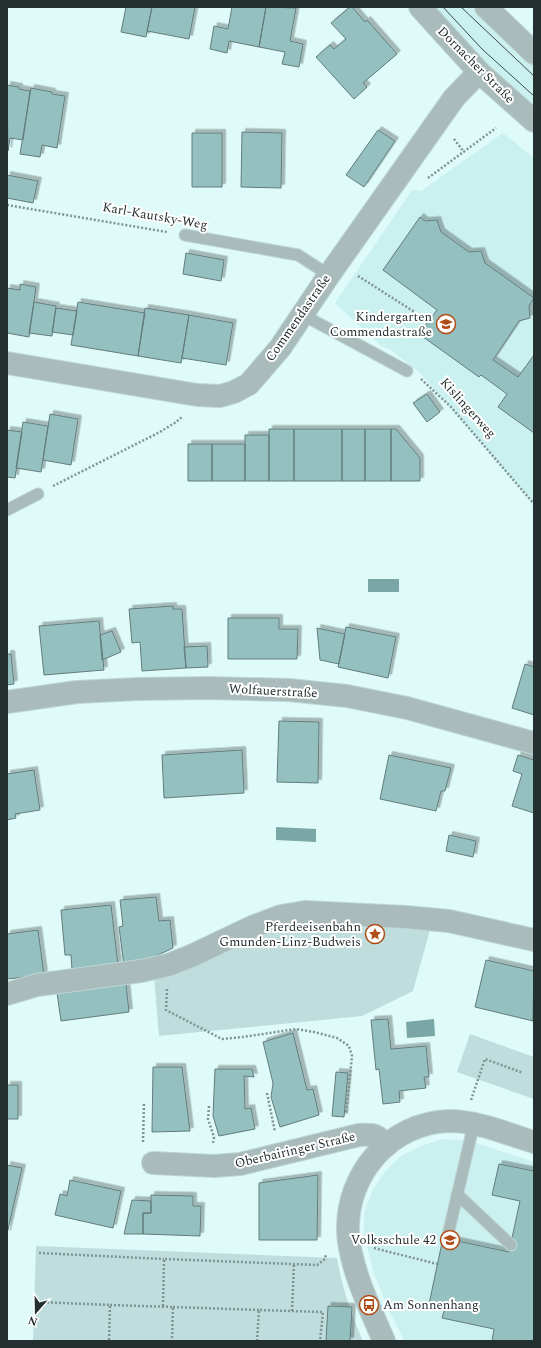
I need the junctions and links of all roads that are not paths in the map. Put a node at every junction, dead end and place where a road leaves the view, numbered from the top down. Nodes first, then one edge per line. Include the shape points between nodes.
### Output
1 (420, 7) edge
2 (486, 7) edge
3 (532, 47) edge
4 (479, 72) junction
5 (534, 121) edge
6 (185, 235) road end
7 (329, 275) junction
8 (303, 315) junction
9 (7, 363) edge
10 (407, 371) road end
11 (38, 494) road end
12 (7, 510) edge
13 (7, 702) edge
14 (534, 743) edge
15 (534, 940) edge
16 (7, 994) edge
17 (474, 1123) junction
18 (534, 1142) edge
19 (386, 1145) junction
20 (148, 1155) road end
21 (457, 1194) junction
22 (447, 1239) dead end
23 (511, 1245) dead end
24 (384, 1341) edge

1 - 4 street, Dornacher Straße
2 - 3 street
4 - 5 street, Dornacher Straße
4 - 7 street, Commendastraße via 454,98
6 - 7 lane, Karl-Kautsky-Weg via 298,255
7 - 8 street, Commendastraße
8 - 9 street, Commendastraße via 280,348 248,384 220,396 197,395
8 - 10 lane
11 - 12 lane
13 - 14 street, Wolfauerstraße via 77,692 138,689 289,690 347,696 407,708
15 - 16 street via 449,921 406,916 305,912 281,916 252,926 168,965 37,985
17 - 18 street
17 - 19 street via 449,1122 427,1125 405,1133
17 - 21 lane
19 - 20 street, Oberbairinger Straße via 378,1137 359,1135 240,1164 214,1166
19 - 24 street via 370,1160 358,1181 348,1220 352,1258
21 - 22 lane
21 - 23 lane

